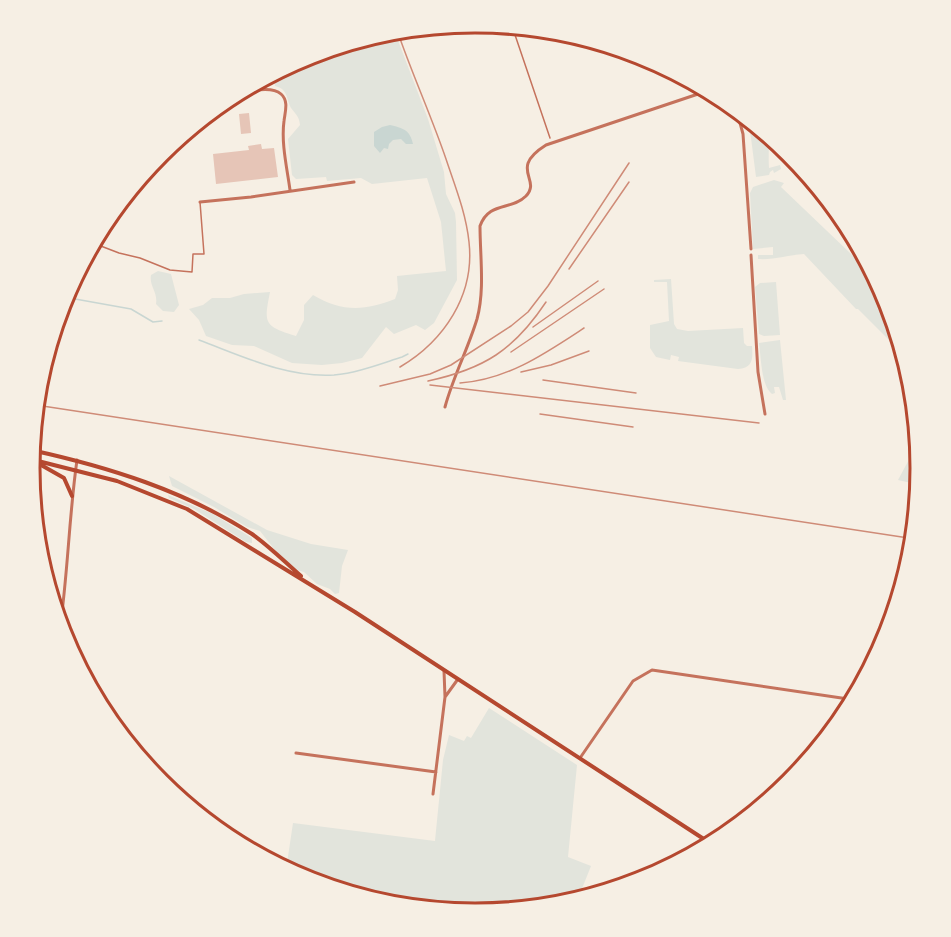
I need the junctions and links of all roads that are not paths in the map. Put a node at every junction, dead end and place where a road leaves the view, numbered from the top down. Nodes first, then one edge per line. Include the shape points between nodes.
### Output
1 (515, 35) edge
2 (258, 91) edge
3 (698, 94) edge
4 (740, 122) edge
5 (550, 138) dead end
6 (354, 182) dead end
7 (290, 190) junction
8 (200, 201) joint
9 (101, 246) edge
10 (751, 249) dead end
11 (752, 255) dead end
12 (445, 407) dead end
13 (765, 414) dead end
14 (41, 452) edge
15 (77, 460) junction
16 (40, 461) edge
17 (40, 465) edge
18 (75, 469) junction
19 (72, 496) junction
20 (261, 542) junction
21 (255, 551) junction
22 (308, 582) junction
23 (63, 608) edge
24 (443, 669) junction
25 (459, 679) junction
26 (445, 697) junction
27 (845, 699) edge
28 (296, 753) dead end
29 (580, 758) junction
30 (436, 772) junction
31 (433, 794) dead end
32 (704, 839) edge

1 - 5 lane
2 - 7 street via 271,90 284,96
3 - 12 street via 546,145 528,160 528,194 483,217 477,319
4 - 10 street
6 - 7 street
7 - 8 street
8 - 9 lane via 204,254 193,254 192,273 170,270
11 - 13 street via 758,372
14 - 15 main road
15 - 18 street
15 - 20 main road via 205,506
16 - 18 main road
17 - 19 main road via 64,478
18 - 19 street
18 - 21 main road via 140,489 187,509
19 - 23 street
20 - 21 main road
20 - 22 main road
21 - 22 main road
22 - 24 main road
24 - 25 main road
24 - 26 street
25 - 26 street
25 - 29 main road
26 - 30 street
27 - 29 street via 652,670 633,681
28 - 30 street
29 - 32 main road
30 - 31 street

